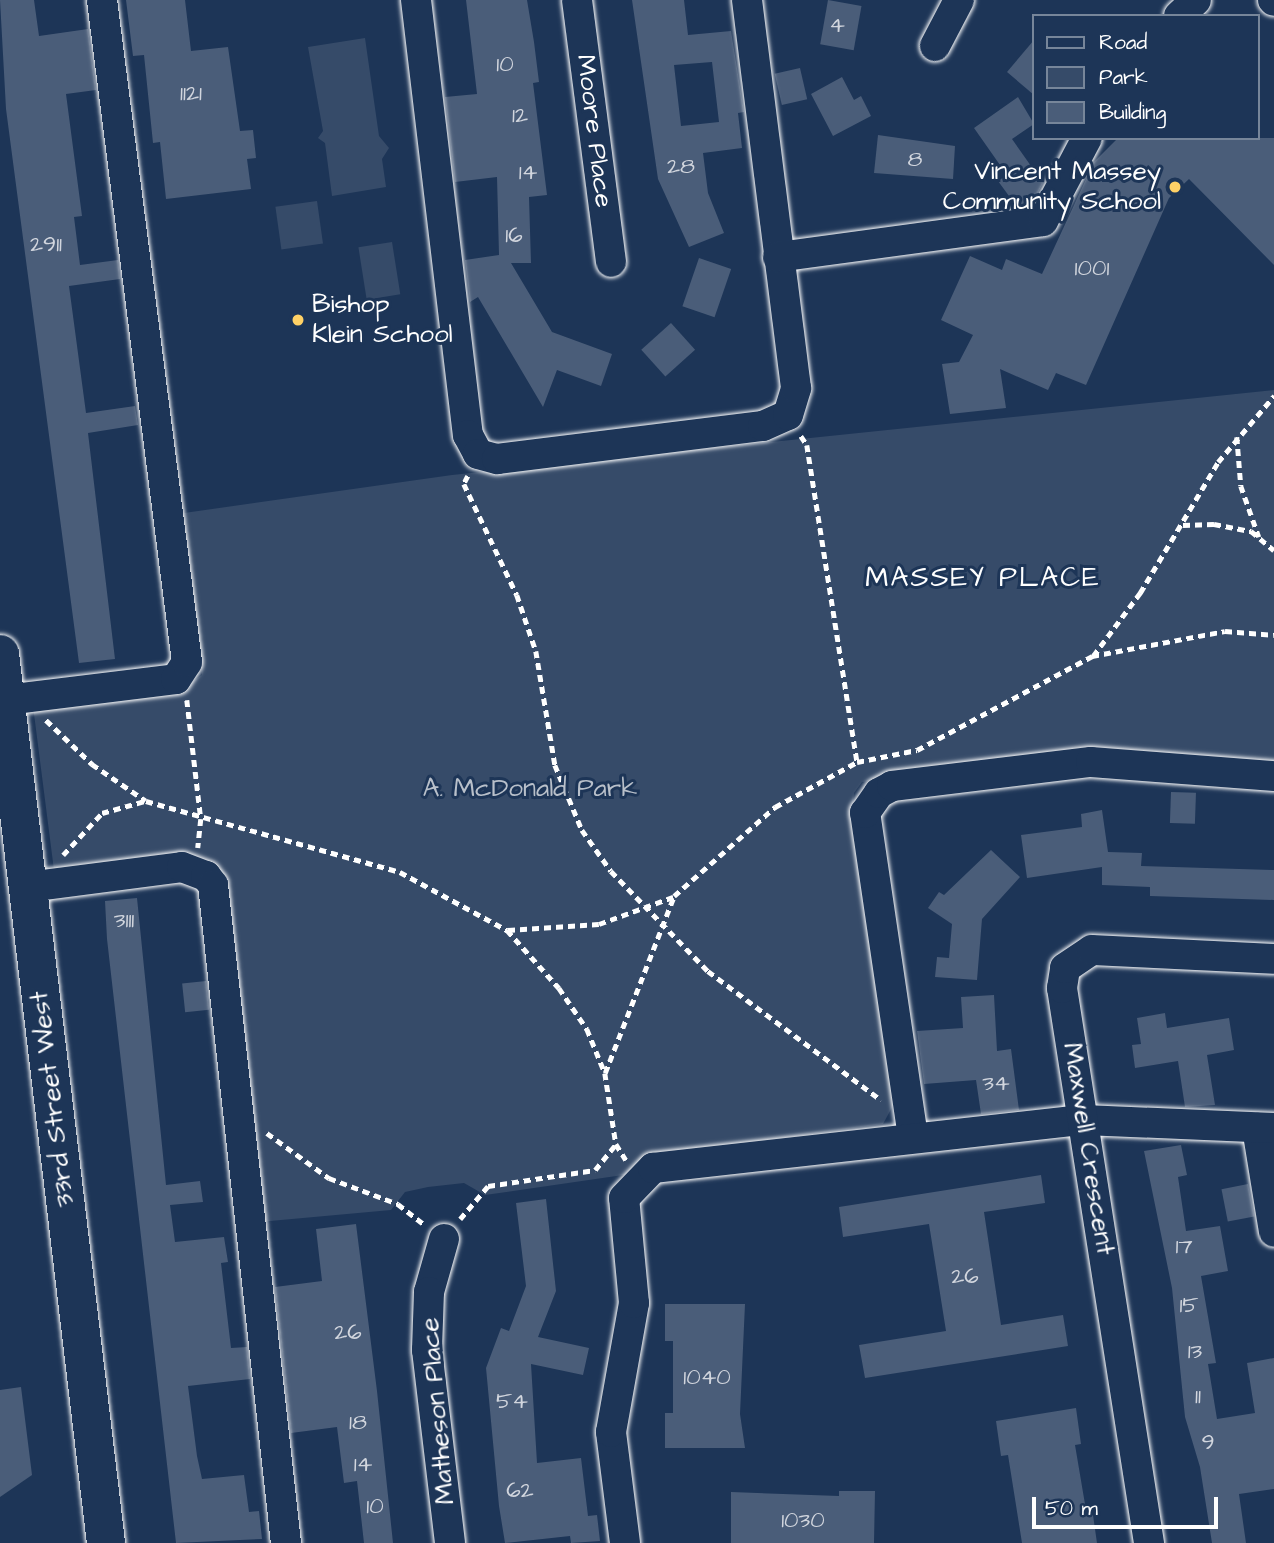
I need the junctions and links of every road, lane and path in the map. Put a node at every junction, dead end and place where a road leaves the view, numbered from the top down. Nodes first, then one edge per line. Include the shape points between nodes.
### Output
1 (102, 0) edge
2 (416, 0) edge
3 (577, 0) edge
4 (747, 0) edge
5 (959, 0) edge
6 (1196, 0) edge
7 (1182, 14) edge
8 (935, 46) dead end
9 (1086, 140) edge
10 (778, 257) junction
11 (611, 262) dead end
12 (1274, 396) edge
13 (788, 415) junction
14 (1237, 437) junction
15 (478, 454) junction
16 (1183, 525) junction
17 (1259, 537) junction
18 (1274, 550) edge
19 (0, 654) edge
20 (1092, 656) dead end
21 (184, 672) junction
22 (14, 705) edge
23 (857, 762) dead end
24 (1274, 776) edge
25 (146, 801) junction
26 (201, 819) junction
27 (194, 869) junction
28 (46, 885) junction
29 (674, 896) dead end
30 (645, 907) junction
31 (508, 930) junction
32 (1274, 959) edge
33 (240, 1109) junction
34 (1084, 1121) junction
35 (1266, 1128) edge
36 (912, 1129) junction
37 (616, 1144) junction
38 (639, 1182) junction
39 (479, 1196) dead end
40 (398, 1204) dead end
41 (1274, 1232) edge
42 (444, 1239) dead end
43 (106, 1543) edge
44 (286, 1543) edge
45 (450, 1543) edge
46 (625, 1543) edge
47 (1149, 1543) edge

1 - 21 street via 188,650
2 - 15 street via 468,435
3 - 11 street, Moore Place
4 - 10 street
5 - 8 street
6 - 7 street
9 - 10 street via 1043,222
10 - 13 street via 796,388
12 - 14 path
13 - 15 street via 762,426 496,459
13 - 23 path via 807,445
14 - 16 path
14 - 17 path via 1241,486
15 - 30 path via 464,484 517,595 536,650 555,765 582,830
16 - 17 path via 1214,523
16 - 20 path
17 - 18 path
19 - 22 main road, 33rd Street West
21 - 22 street via 176,679
21 - 26 path
22 - 25 path via 46,722 92,764
22 - 28 main road, 33rd Street West
24 - 36 street via 1091,762 892,786 879,793 865,814
25 - 26 path
25 - 28 path via 102,813 75,838
26 - 27 path
26 - 31 path via 323,847 400,872
27 - 28 street
27 - 33 street via 206,876 218,897
28 - 43 main road, 33rd Street West
29 - 30 path
30 - 31 path via 599,924
30 - 36 path via 708,971
31 - 37 path via 587,1029 605,1073
32 - 34 street, Maxwell Crescent via 1092,950 1065,968 1062,988
33 - 40 path via 300,1161
33 - 44 street
34 - 35 street
34 - 36 street
34 - 47 street, Maxwell Crescent
35 - 41 street
36 - 38 street via 653,1168
37 - 38 path
37 - 39 path via 595,1170 488,1186
38 - 46 street via 624,1198 634,1303 612,1413
42 - 45 street, Matheson Place via 429,1292 427,1350

